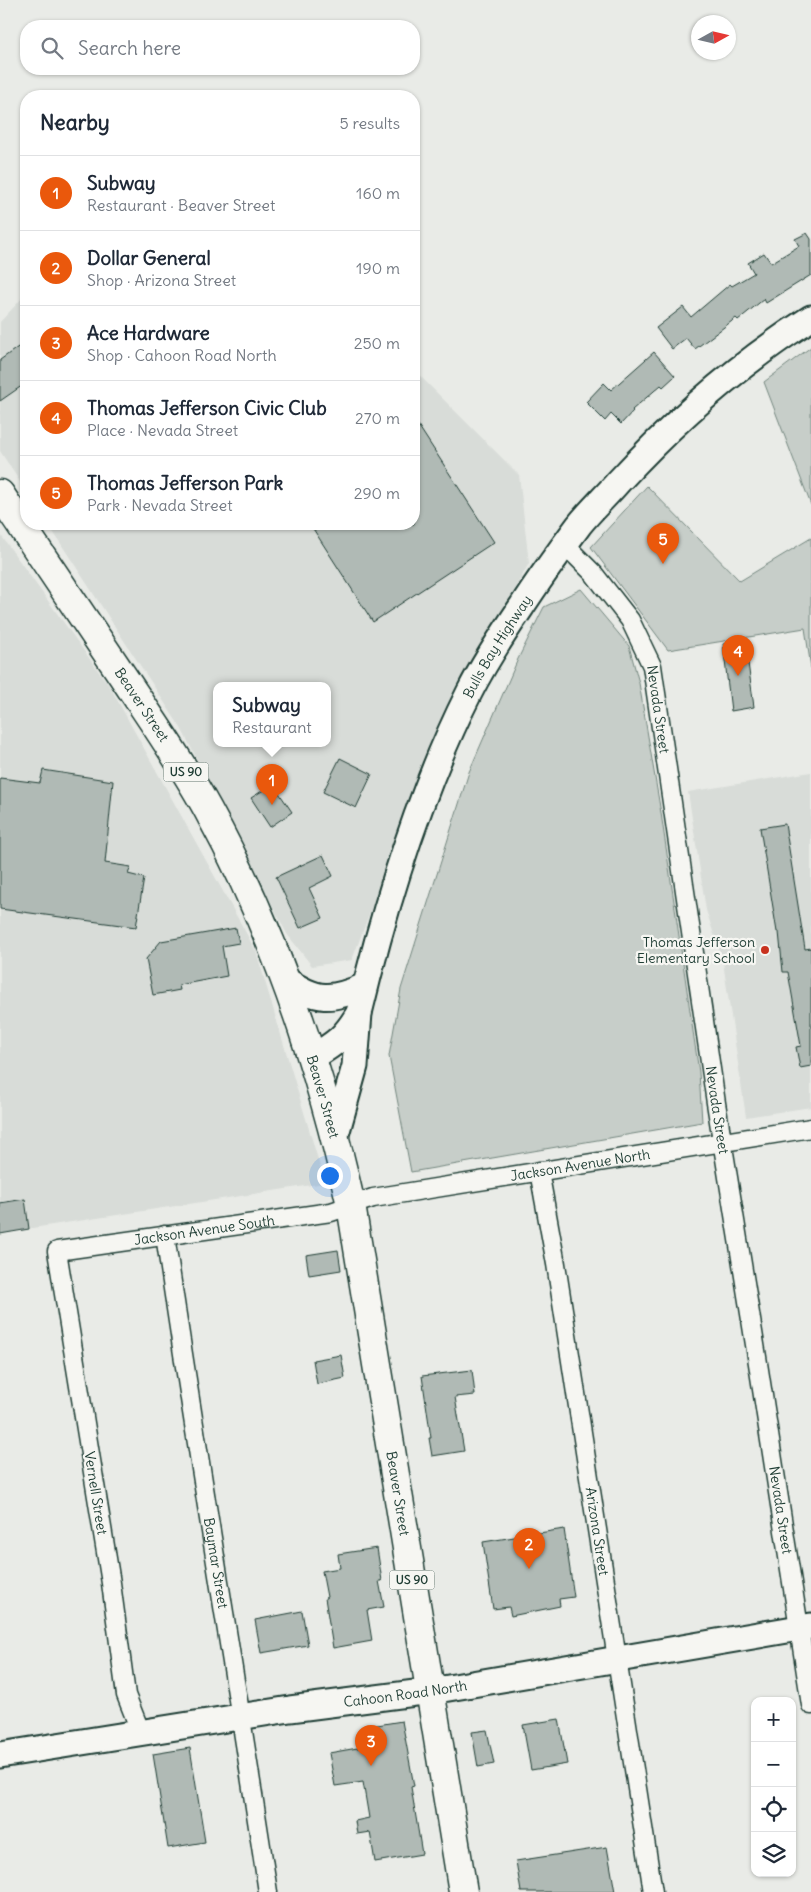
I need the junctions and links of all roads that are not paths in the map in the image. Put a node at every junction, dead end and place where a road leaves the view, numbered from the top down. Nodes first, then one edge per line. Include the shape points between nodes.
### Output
1 (811, 318) edge
2 (0, 494) edge
3 (20, 524) edge
4 (24, 530) edge
5 (568, 541) junction
6 (286, 980) junction
7 (365, 986) junction
8 (359, 1013) junction
9 (313, 1057) junction
10 (811, 1128) edge
11 (335, 1138) junction
12 (723, 1143) junction
13 (539, 1171) junction
14 (351, 1205) junction
15 (165, 1235) junction
16 (57, 1252) joint
17 (805, 1627) edge
18 (617, 1658) junction
19 (431, 1691) junction
20 (811, 1705) edge
21 (242, 1718) junction
22 (141, 1733) junction
23 (0, 1755) edge
24 (268, 1892) edge
25 (463, 1892) edge
26 (653, 1892) edge

1 - 5 main road, Bulls Bay Highway via 733,375 674,424 586,517
2 - 3 main road, Beaver Street / US 90
4 - 6 main road, Beaver Street / US 90 via 208,810 240,872
5 - 7 main road, Bulls Bay Highway via 498,642 469,693 401,862
5 - 12 street, Nevada Street via 572,552 630,620 652,666
6 - 7 main road via 318,997 347,994
6 - 9 main road, Beaver Street / US 90
7 - 8 main road, Bulls Bay Highway
8 - 9 main road, Bulls Bay Highway via 339,1041
8 - 11 main road via 356,1066
9 - 11 main road, Beaver Street / US 90
10 - 12 street, Jackson Avenue North
11 - 14 main road, Beaver Street / US 90
12 - 13 street, Jackson Avenue North
12 - 17 street, Nevada Street
13 - 14 street, Jackson Avenue North via 373,1198
13 - 18 street, Arizona Street
14 - 15 street, Jackson Avenue South via 331,1212
14 - 19 main road, Beaver Street / US 90
15 - 16 street, Jackson Avenue South
15 - 21 street, Baymar Street via 191,1416
16 - 22 street, Vernell Street via 126,1695
17 - 18 main road, Cahoon Road North
17 - 20 street, Nevada Street
18 - 19 main road, Cahoon Road North
18 - 26 street, Arizona Street
19 - 21 main road, Cahoon Road North
19 - 25 main road, Beaver Street / US 90
21 - 22 main road, Cahoon Road North
21 - 24 street, Baymar Street
22 - 23 main road, Cahoon Road North

